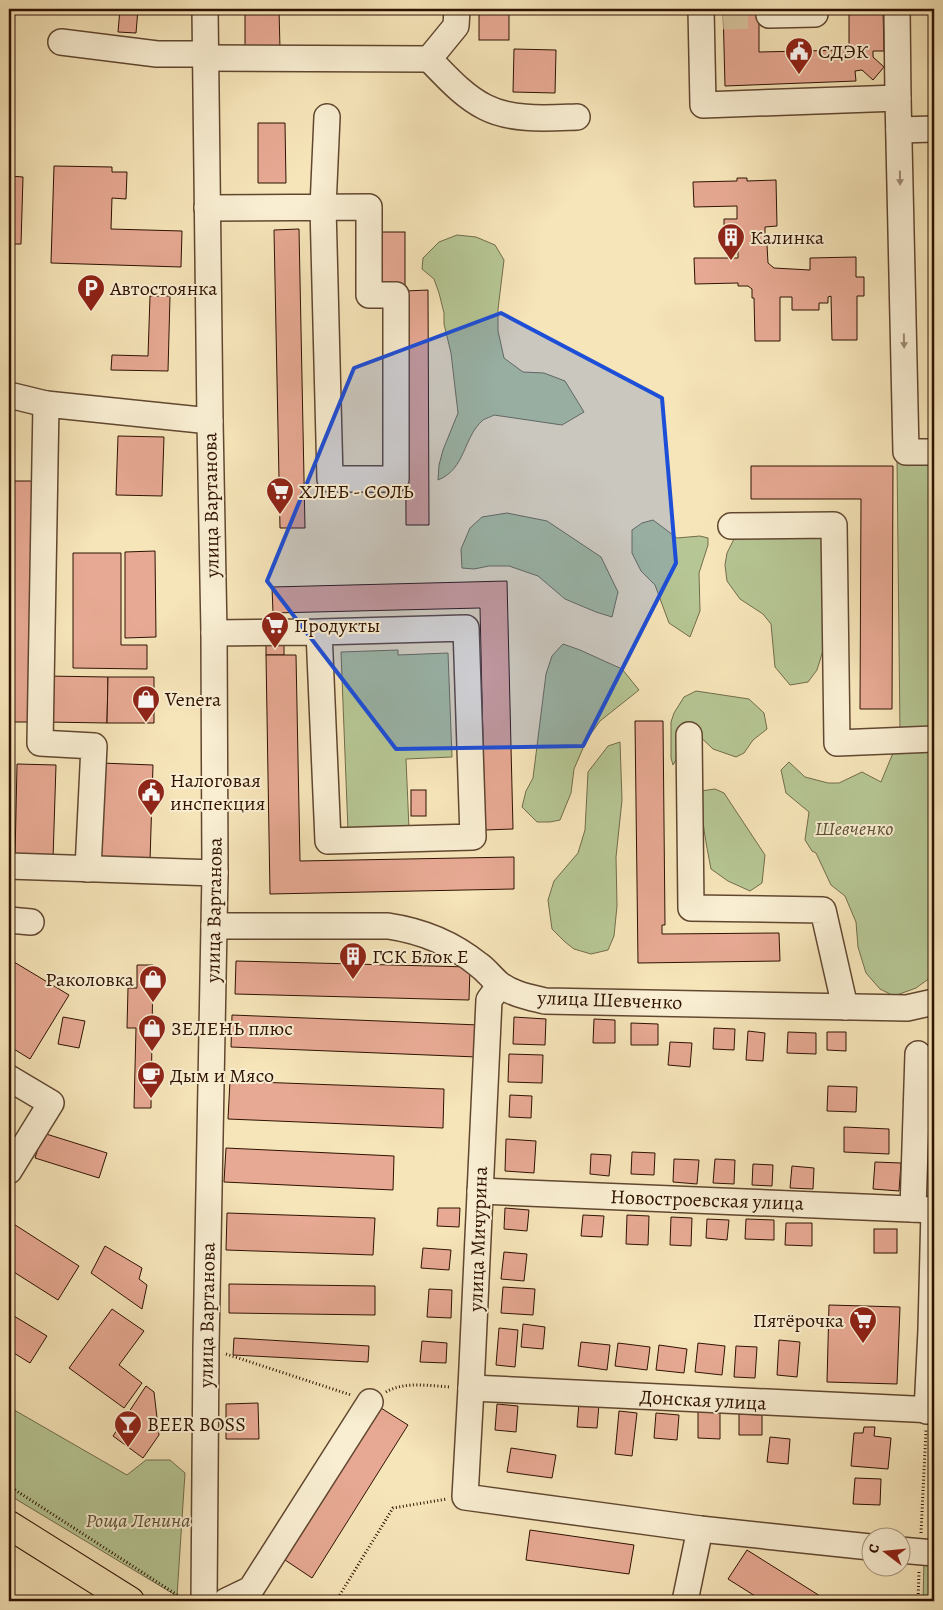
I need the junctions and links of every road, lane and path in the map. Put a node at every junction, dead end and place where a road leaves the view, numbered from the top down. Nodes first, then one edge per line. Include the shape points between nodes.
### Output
1 (205, 9) edge
2 (456, 9) edge
3 (815, 9) edge
4 (897, 9) edge
5 (929, 9) edge
6 (766, 13) tunnel mouth
7 (709, 14) edge
8 (61, 42) dead end
9 (205, 56) junction
10 (429, 59) junction
11 (898, 98) junction
12 (327, 117) dead end
13 (577, 117) dead end
14 (934, 118) edge
15 (934, 129) edge
16 (899, 130) junction
17 (323, 207) junction
18 (207, 208) junction
19 (9, 396) edge
20 (46, 404) junction
21 (210, 422) junction
22 (934, 452) edge
23 (731, 526) dead end
24 (319, 632) junction
25 (214, 634) junction
26 (690, 735) dead end
27 (934, 739) edge
28 (9, 866) edge
29 (88, 869) junction
30 (215, 873) junction
31 (214, 926) junction
32 (500, 985) junction
33 (934, 1002) edge
34 (844, 1007) junction
35 (918, 1054) dead end
36 (9, 1078) edge
37 (9, 1172) edge
38 (480, 1191) junction
39 (927, 1210) edge
40 (206, 1348) junction
41 (472, 1388) junction
42 (370, 1402) junction
43 (931, 1411) edge
44 (9, 1486) edge
45 (464, 1496) junction
46 (9, 1525) edge
47 (700, 1529) junction
48 (9, 1544) edge
49 (860, 1546) edge
50 (918, 1552) edge
51 (9, 1594) edge
52 (19, 1601) edge
53 (100, 1601) edge
54 (130, 1601) edge
55 (187, 1601) edge
56 (204, 1601) edge
57 (226, 1601) edge
58 (336, 1601) edge
59 (685, 1601) edge
60 (918, 1601) edge

1 - 9 street, улица Вартанова
2 - 10 street via 456,26
3 - 6 street via 815,14
4 - 11 street
5 - 14 path
7 - 11 street via 703,105
8 - 9 street via 157,54
9 - 10 street
9 - 18 street, улица Вартанова
10 - 13 street via 455,86 485,107 505,114
11 - 16 street
12 - 17 street
15 - 16 street
16 -> 22 street via 906,452
17 - 17 street via 369,207 369,295 396,295 396,480 330,479
17 - 18 street
18 - 21 street, улица Вартанова
19 - 20 street
20 - 21 street
20 - 29 street via 40,744 94,746
21 - 25 street, улица Вартанова
23 - 27 street via 834,525 837,743
24 - 24 street via 328,841 473,837 466,628
24 - 25 street
25 - 30 street, улица Вартанова
26 - 34 street via 691,908 823,910
28 - 29 street
29 - 30 street
30 - 31 street, улица Вартанова
31 - 32 street, улица Шевченко via 388,926 409,929 452,946
31 - 40 street, улица Вартанова
32 - 34 street, улица Шевченко via 519,995 545,1001
32 - 38 street, улица Мичурина via 489,1000
33 - 34 street, улица Шевченко via 908,1008
35 - 39 street
36 - 37 street via 51,1102
38 - 39 street, Новостроевская улица
38 - 41 street, улица Мичурина
39 - 43 street
40 - 42 path
40 - 56 street, улица Вартанова
41 - 42 path via 412,1386 392,1389
41 - 43 street, Донская улица
41 - 45 street, улица Мичурина
42 - 57 street via 251,1589
43 - 50 path
44 - 55 path
45 - 47 street
45 - 58 path via 393,1508
46 - 54 main road
47 - 49 street
47 - 59 street
48 - 53 main road
50 - 60 path
51 - 52 path

